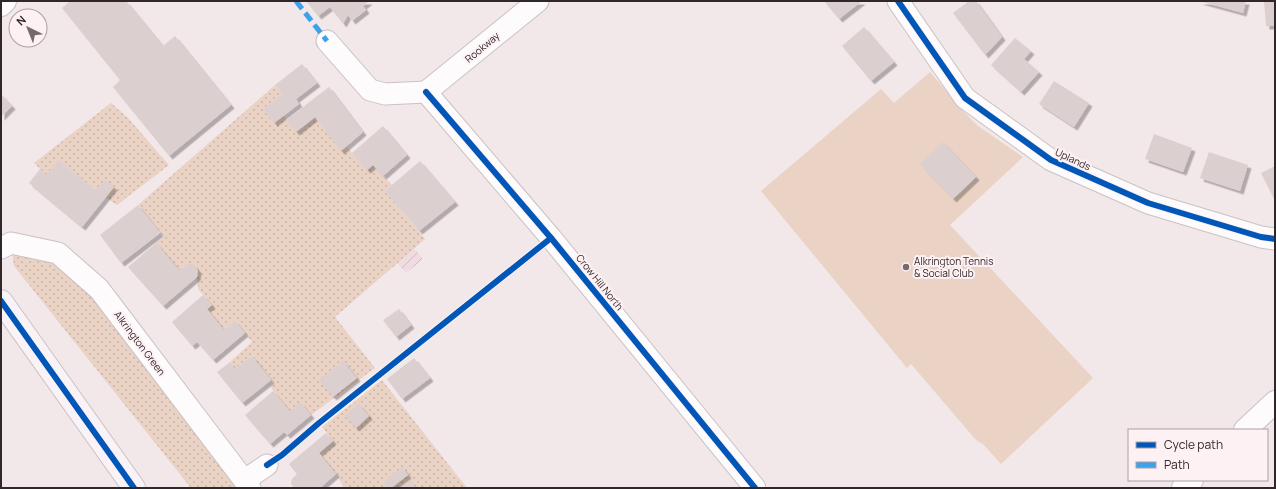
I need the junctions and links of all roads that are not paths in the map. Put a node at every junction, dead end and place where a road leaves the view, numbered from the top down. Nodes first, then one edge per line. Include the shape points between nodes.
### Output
1 (5, 1) edge
2 (538, 1) edge
3 (898, 1) edge
4 (1, 5) edge
5 (327, 41) dead end
6 (426, 92) junction
7 (1275, 240) edge
8 (1, 248) edge
9 (1, 301) edge
10 (1275, 402) edge
11 (1246, 429) edge
12 (267, 465) dead end
13 (1191, 481) edge
14 (247, 484) edge
15 (134, 488) edge
16 (755, 488) edge
17 (1183, 488) edge

1 - 4 street
2 - 6 street, Rookway
3 - 7 street, Uplands via 965,98 1051,160 1148,203
5 - 6 street via 370,90 385,94
6 - 16 street, Crow Hill North via 551,238
8 - 14 street, Alkrington Green via 11,243 58,253 99,289
9 - 15 main road
10 - 11 street
12 - 14 street
13 - 17 street

